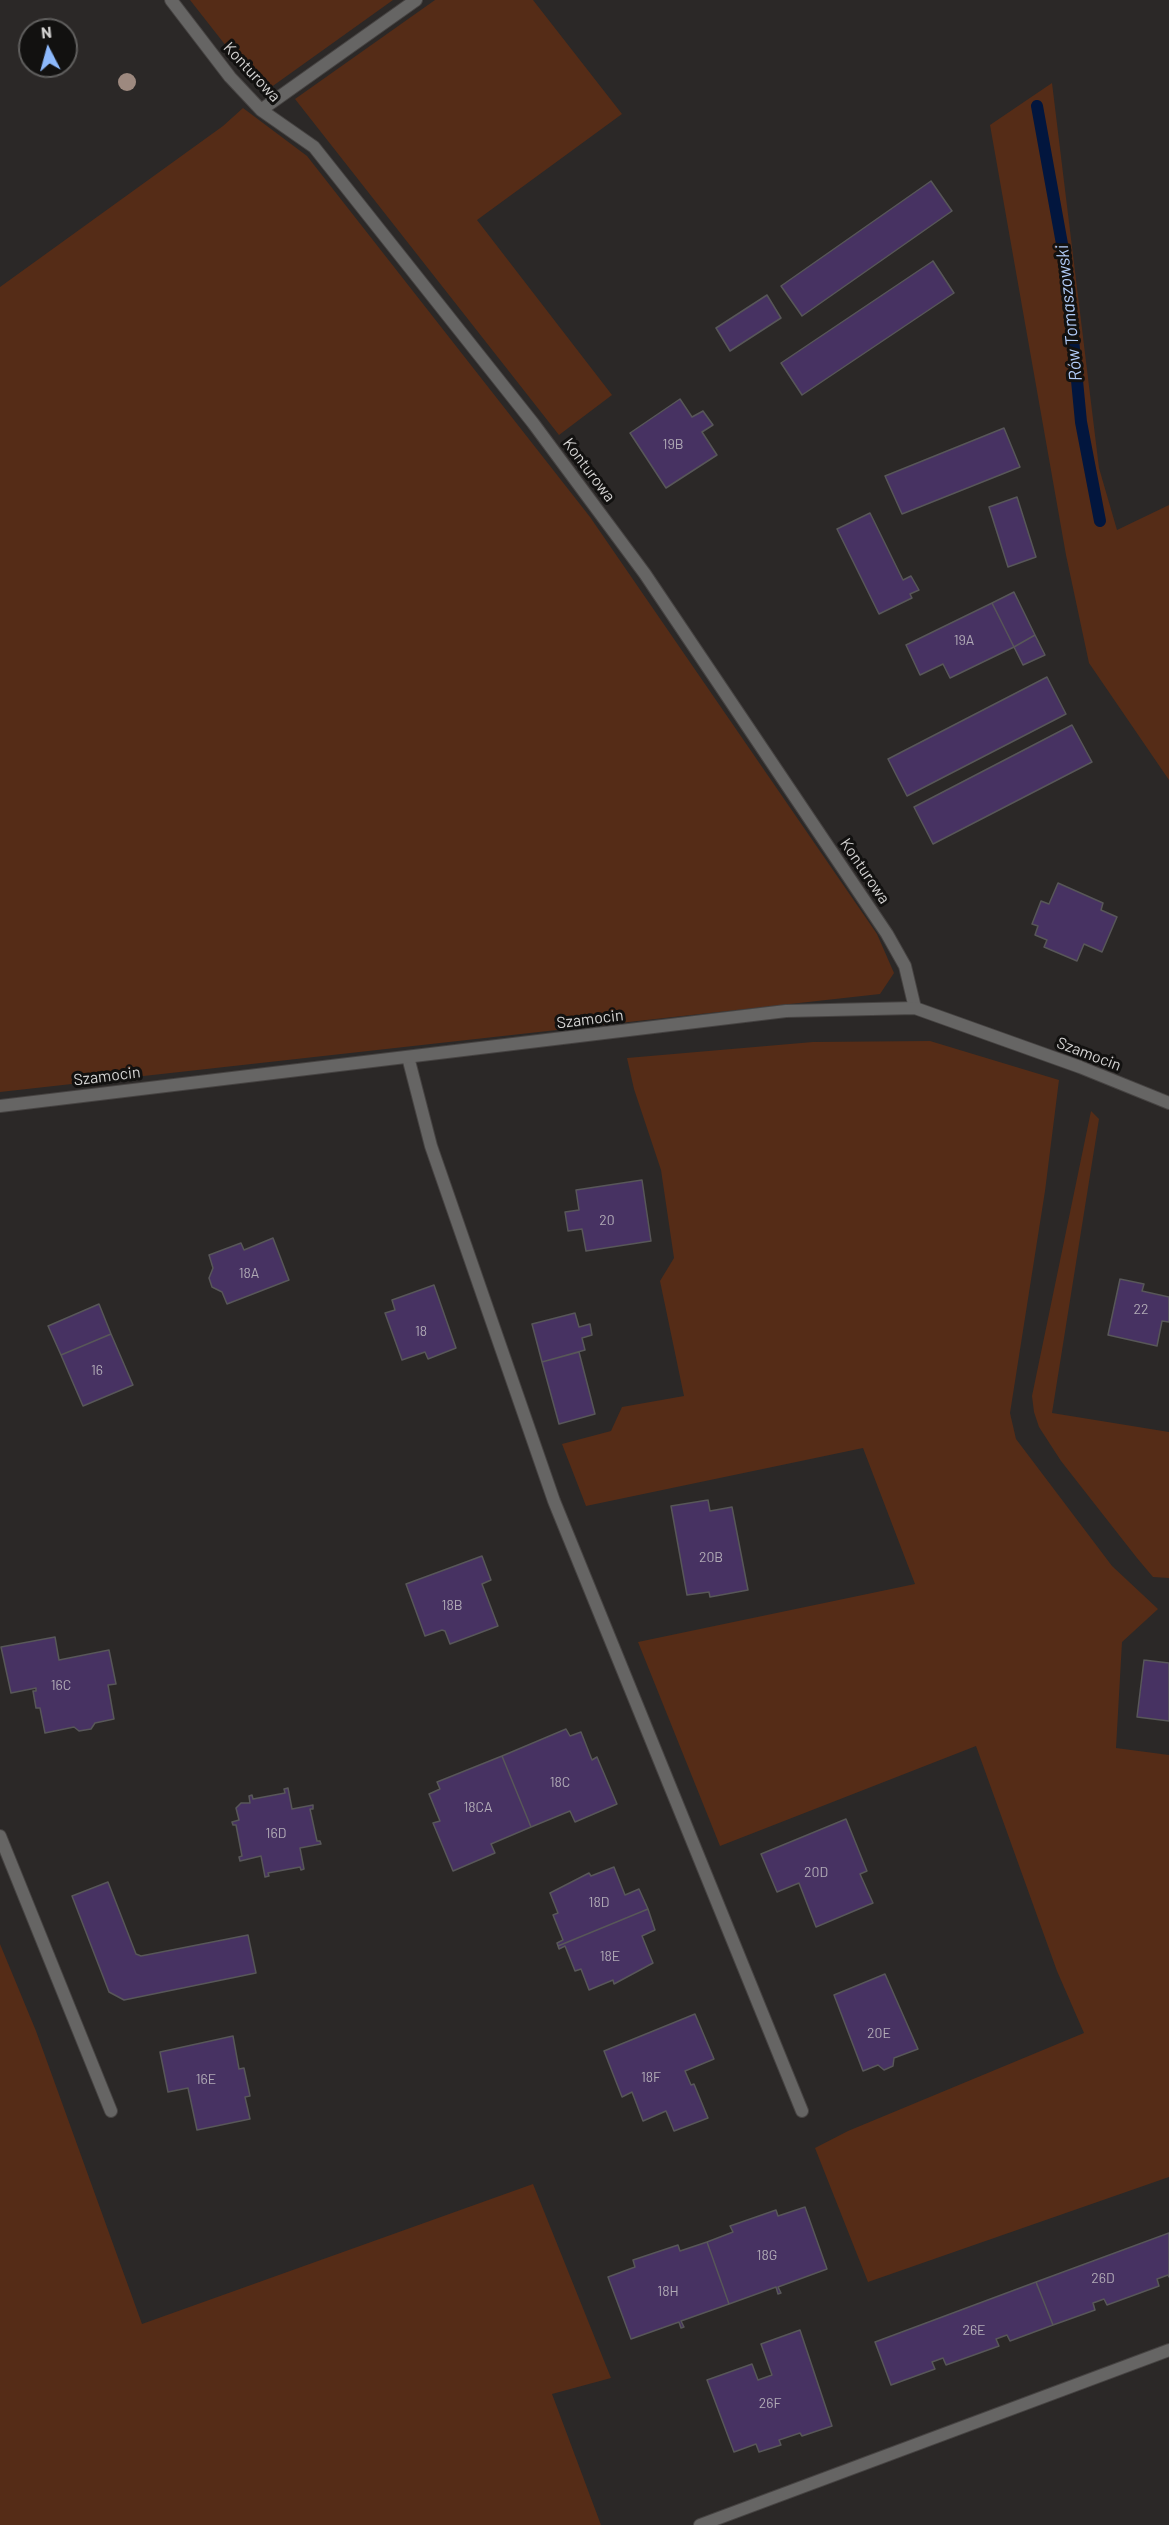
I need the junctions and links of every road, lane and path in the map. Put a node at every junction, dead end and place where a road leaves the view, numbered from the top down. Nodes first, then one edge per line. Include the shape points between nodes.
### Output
1 (171, 0) edge
2 (416, 0) edge
3 (261, 110) junction
4 (915, 1008) junction
5 (408, 1057) junction
6 (1169, 1103) edge
7 (0, 1106) edge
8 (0, 1836) edge
9 (111, 2111) dead end
10 (802, 2111) dead end
11 (1169, 2350) edge
12 (700, 2525) edge

1 - 3 street, Konturowa via 230,77
2 - 3 street
3 - 4 street, Konturowa via 314,147 533,423 645,574 887,934 905,966
4 - 5 street, Szamocin via 786,1011
4 - 6 street, Szamocin
5 - 7 street, Szamocin
5 - 10 street via 431,1146 554,1501
8 - 9 street
11 - 12 street

